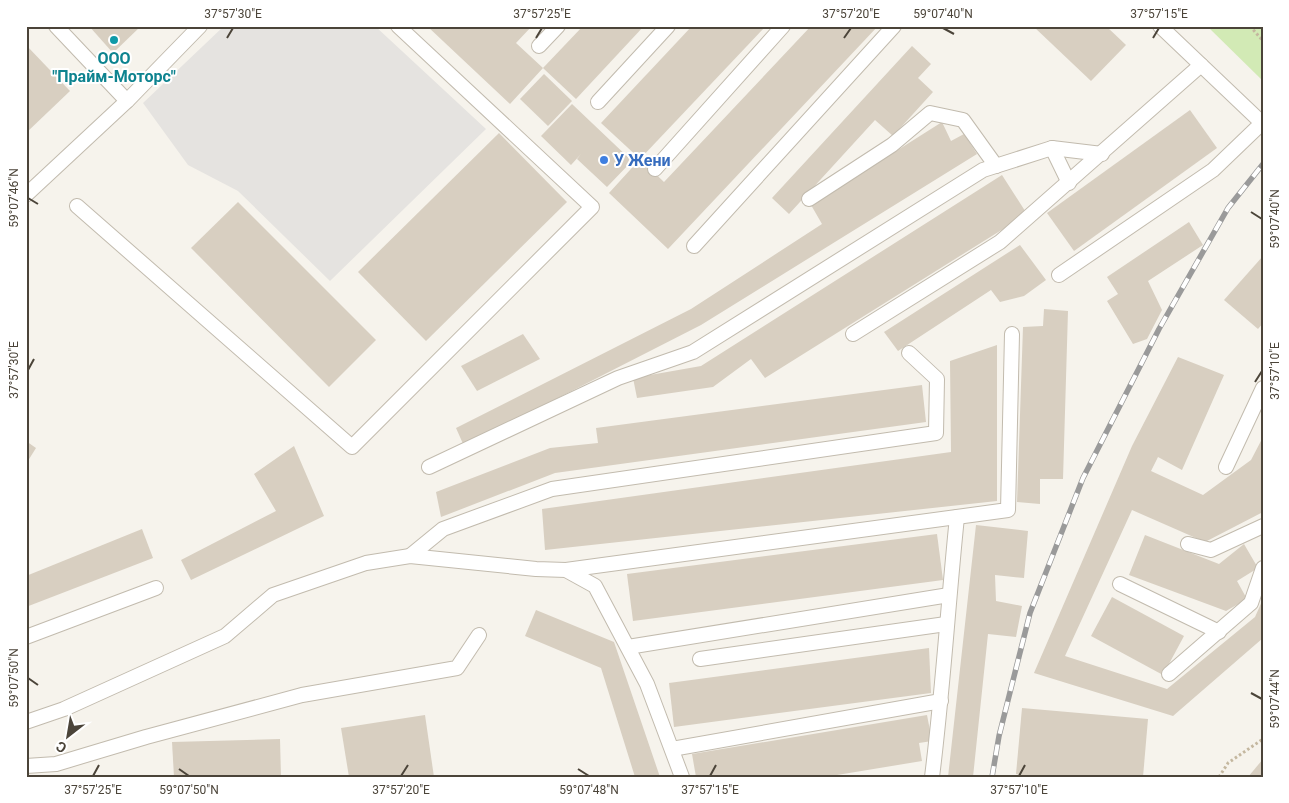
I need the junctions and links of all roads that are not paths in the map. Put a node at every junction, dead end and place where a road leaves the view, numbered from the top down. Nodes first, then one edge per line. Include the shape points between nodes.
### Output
1 (56, 26) edge
2 (200, 26) edge
3 (398, 26) edge
4 (558, 26) edge
5 (668, 26) edge
6 (783, 26) edge
7 (894, 26) edge
8 (1160, 26) edge
9 (539, 46) dead end
10 (1201, 65) junction
11 (127, 101) junction
12 (598, 102) dead end
13 (1052, 148) junction
14 (1102, 154) junction
15 (996, 166) junction
16 (655, 169) dead end
17 (1069, 183) junction
18 (26, 195) edge
19 (809, 199) dead end
20 (77, 206) dead end
21 (694, 246) dead end
22 (1059, 275) dead end
23 (853, 334) dead end
24 (1012, 334) dead end
25 (908, 353) dead end
26 (1263, 388) edge
27 (429, 467) dead end
28 (1226, 467) dead end
29 (957, 517) junction
30 (1263, 526) edge
31 (1188, 544) dead end
32 (410, 556) junction
33 (1263, 568) edge
34 (566, 570) junction
35 (1120, 584) dead end
36 (156, 588) dead end
37 (948, 595) junction
38 (946, 624) junction
39 (1219, 632) junction
40 (479, 635) dead end
41 (26, 637) edge
42 (628, 648) junction
43 (700, 659) dead end
44 (1170, 674) dead end
45 (942, 701) junction
46 (26, 722) edge
47 (672, 749) junction
48 (26, 766) edge
49 (682, 777) edge
50 (931, 777) edge

1 - 11 lane
2 - 11 lane
3 - 20 lane via 592,207 352,447
4 - 9 lane
5 - 12 lane
6 - 16 lane
7 - 21 lane
8 - 10 lane
10 - 14 lane
10 - 22 lane via 1262,123 1214,170
11 - 18 lane
13 - 14 lane
13 - 15 lane
13 - 17 lane
14 - 17 lane
15 - 19 lane via 963,120 930,113 892,145
15 - 27 lane via 983,170 693,352 618,378
17 - 23 lane via 1000,242
24 - 29 lane via 1008,510
25 - 32 lane via 937,379 936,433 552,489 444,529
26 - 28 lane
29 - 34 lane
29 - 37 lane
30 - 31 lane via 1211,550
32 - 34 lane
32 - 46 lane via 366,563 273,595 225,636 64,709
33 - 39 lane via 1252,603
34 - 42 lane via 595,586
35 - 39 lane
36 - 41 lane
37 - 38 lane
37 - 42 lane
38 - 43 lane
38 - 45 lane
39 - 44 lane
40 - 48 lane via 457,668 302,695 56,764
42 - 47 lane via 647,684
45 - 47 lane
45 - 50 lane
47 - 49 lane

